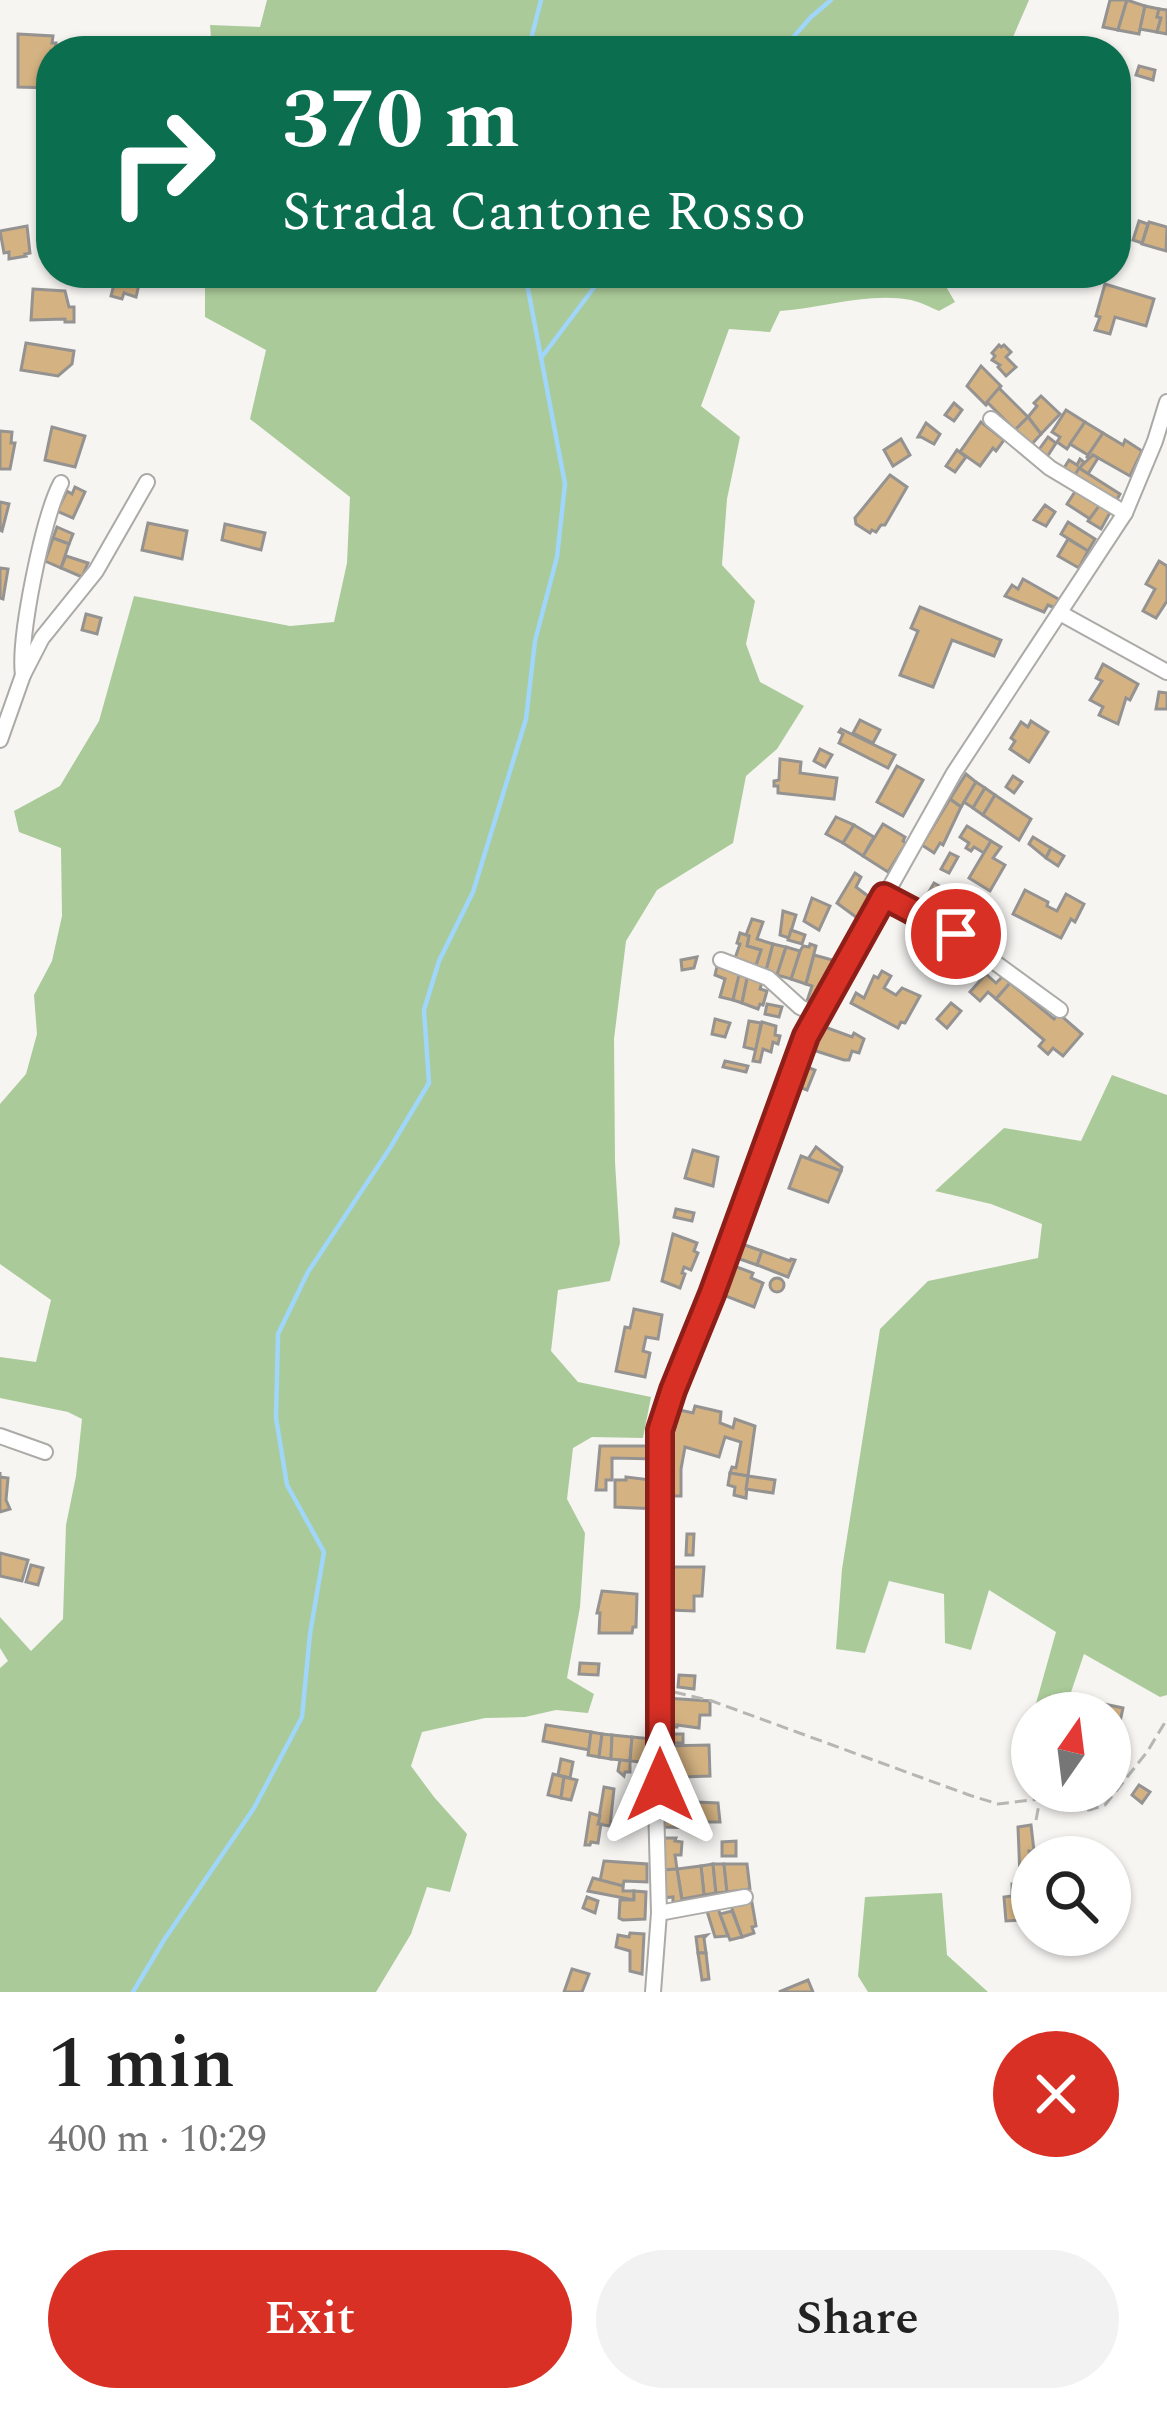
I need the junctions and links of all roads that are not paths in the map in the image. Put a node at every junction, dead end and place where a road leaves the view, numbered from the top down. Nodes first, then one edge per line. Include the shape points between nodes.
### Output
1 (1166, 412) edge
2 (991, 419) dead end
3 (146, 482) dead end
4 (61, 484) dead end
5 (1125, 513) junction
6 (1060, 613) junction
7 (1167, 671) edge
8 (23, 675) junction
9 (0, 740) edge
10 (884, 896) junction
11 (722, 960) dead end
12 (1060, 1010) dead end
13 (818, 1016) junction
14 (0, 1436) edge
15 (45, 1452) dead end
16 (746, 1897) dead end
17 (659, 1913) junction
18 (653, 1992) edge

1 - 5 street
2 - 5 street via 1050,468
3 - 8 street
4 - 8 street via 35,575
5 - 6 street
6 - 7 street
6 - 10 street via 954,772
8 - 9 street
10 - 12 street via 956,934
10 - 13 street
11 - 13 street via 768,978
13 - 17 street via 660,1430
14 - 15 street
16 - 17 street
17 - 18 street

